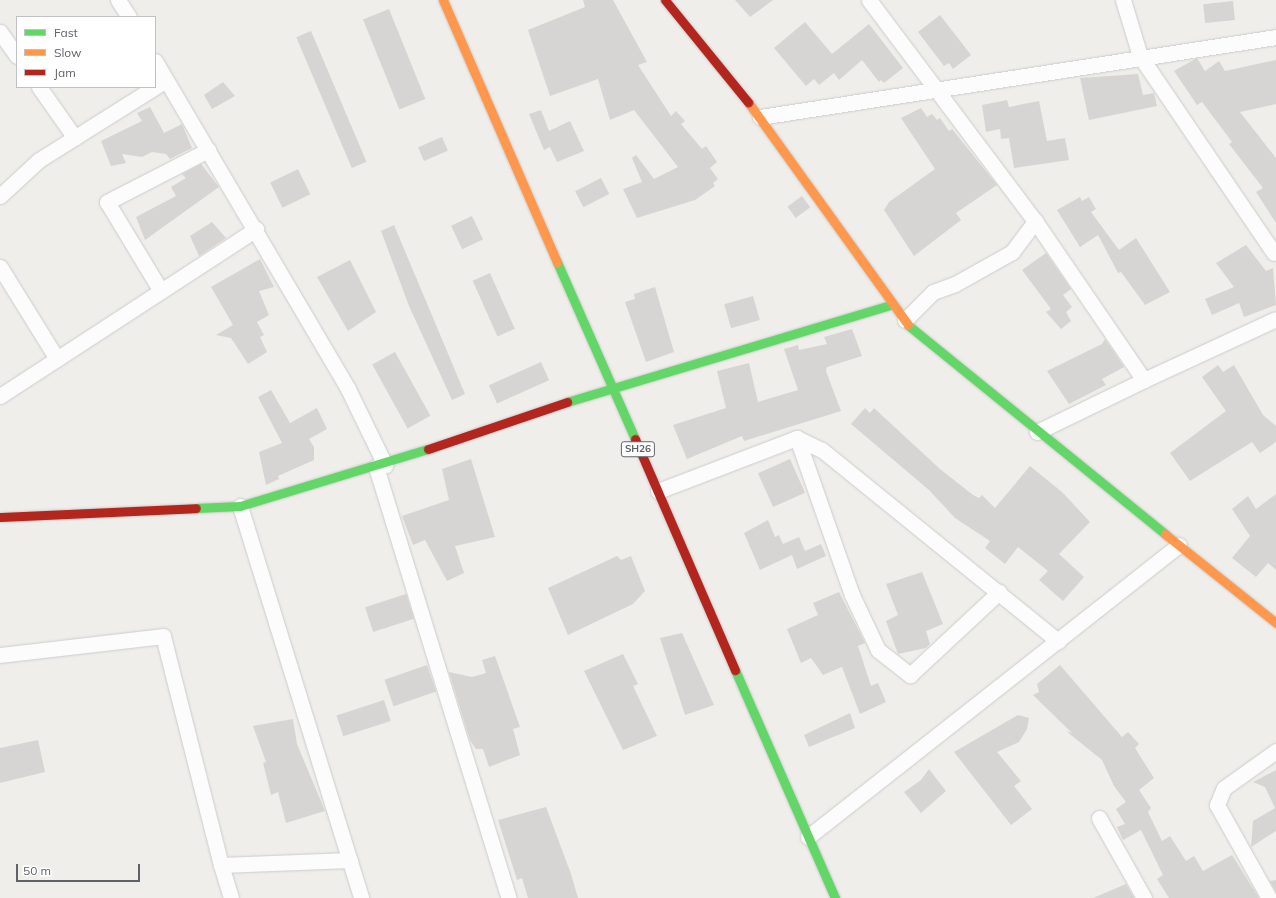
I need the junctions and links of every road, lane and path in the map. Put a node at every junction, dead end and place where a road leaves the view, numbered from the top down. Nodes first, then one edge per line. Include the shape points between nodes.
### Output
1 (118, 0) edge
2 (443, 0) edge
3 (665, 0) edge
4 (869, 0) edge
5 (1123, 0) edge
6 (128, 16) edge
7 (0, 32) edge
8 (1276, 37) edge
9 (16, 55) edge
10 (1140, 56) junction
11 (156, 63) edge
12 (166, 80) junction
13 (156, 86) edge
14 (40, 88) edge
15 (153, 88) edge
16 (938, 88) junction
17 (760, 117) junction
18 (75, 138) junction
19 (208, 150) junction
20 (0, 196) edge
21 (1035, 221) junction
22 (256, 229) junction
23 (1274, 253) dead end
24 (0, 268) edge
25 (161, 291) junction
26 (893, 304) junction
27 (1276, 319) edge
28 (905, 320) junction
29 (57, 359) junction
30 (1144, 380) junction
31 (610, 388) junction
32 (0, 396) edge
33 (1037, 432) junction
34 (797, 438) junction
35 (381, 466) junction
36 (658, 491) junction
37 (240, 506) junction
38 (0, 517) edge
39 (1179, 545) junction
40 (999, 592) junction
41 (1276, 623) edge
42 (1058, 641) junction
43 (0, 655) edge
44 (1276, 751) edge
45 (1099, 818) dead end
46 (808, 837) junction
47 (350, 860) junction
48 (222, 865) junction
49 (231, 898) edge
50 (362, 898) edge
51 (509, 898) edge
52 (835, 898) edge
53 (1144, 898) edge
54 (1269, 898) edge

1 - 6 street
2 - 31 street, SH26
3 - 17 street
4 - 16 street
5 - 10 street
7 - 9 street
8 - 10 street
10 - 16 street
10 - 23 street
11 - 12 street
12 - 13 street
12 - 19 street
14 - 18 street
15 - 18 street
16 - 17 street
16 - 21 street
17 - 26 street
18 - 20 street via 40,160
19 - 22 street
19 - 25 street via 107,202
21 - 28 street via 1012,252 979,272 933,292
21 - 30 street
22 - 25 street
22 - 35 street via 348,388
24 - 29 street
25 - 29 street
26 - 28 street
26 - 31 street
27 - 30 street
28 - 33 street via 911,330
29 - 32 street
30 - 33 street
31 - 35 street
31 - 36 street, SH26
33 - 39 street
34 - 36 street
34 - 40 street via 822,450
34 - 40 street via 852,596 878,650 910,675
35 - 37 street
35 - 51 street
36 - 46 street, SH26
37 - 38 street
37 - 47 street
39 - 41 street
39 - 42 street
40 - 42 street
42 - 46 street
43 - 48 street via 163,636
44 - 54 street via 1224,788 1217,805
45 - 53 street
46 - 52 street, SH26
47 - 48 street
47 - 50 street
48 - 49 street

